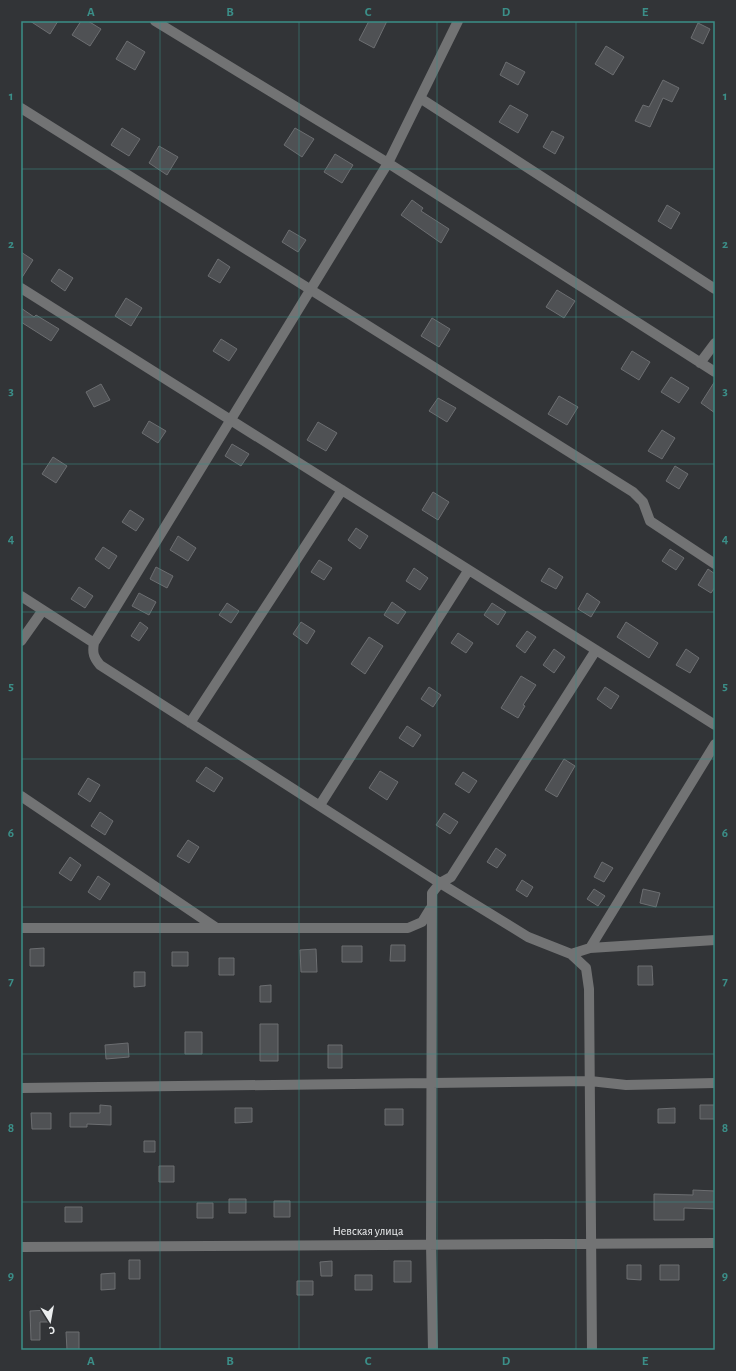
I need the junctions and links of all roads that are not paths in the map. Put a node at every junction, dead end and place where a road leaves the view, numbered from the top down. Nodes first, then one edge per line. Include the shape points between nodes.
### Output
1 (155, 21) edge
2 (458, 21) edge
3 (420, 98) junction
4 (21, 108) edge
5 (388, 164) junction
6 (21, 288) edge
7 (715, 289) edge
8 (310, 290) junction
9 (715, 343) edge
10 (700, 363) junction
11 (715, 372) edge
12 (230, 421) junction
13 (342, 490) junction
14 (715, 564) edge
15 (468, 571) junction
16 (21, 596) edge
17 (44, 610) junction
18 (21, 640) edge
19 (94, 643) junction
20 (596, 650) junction
21 (190, 723) junction
22 (715, 725) edge
23 (715, 744) edge
24 (21, 796) edge
25 (320, 805) junction
26 (440, 883) junction
27 (431, 908) junction
28 (215, 927) junction
29 (21, 928) edge
30 (715, 940) edge
31 (590, 948) junction
32 (571, 954) junction
33 (590, 1082) junction
34 (715, 1083) edge
35 (431, 1084) junction
36 (21, 1088) edge
37 (715, 1243) edge
38 (431, 1244) junction
39 (592, 1244) junction
40 (21, 1247) edge
41 (434, 1350) edge
42 (592, 1350) edge

1 - 5 street
2 - 3 street
3 - 5 street
3 - 7 street
4 - 8 street
5 - 8 street
5 - 10 street
6 - 12 street
8 - 12 street
8 - 14 street via 633,492 643,502 650,521
9 - 10 street
10 - 11 street
12 - 13 street
12 - 19 street
13 - 15 street
13 - 21 street
15 - 20 street
15 - 25 street
16 - 17 street
17 - 18 street
17 - 19 street
19 - 21 street via 93,651 100,666
20 - 22 street
20 - 26 street via 451,877
21 - 25 street
23 - 31 street
24 - 28 street
25 - 26 street
26 - 27 street via 432,893
26 - 32 street via 528,937
27 - 28 street via 422,922 408,928
27 - 35 street
28 - 29 street
30 - 31 street
31 - 32 street
32 - 33 street via 586,968 589,989
33 - 34 street via 626,1085
33 - 35 street
33 - 39 street
35 - 36 street
35 - 38 street
37 - 39 street, Невская улица
38 - 39 street, Невская улица
38 - 40 street, Невская улица
38 - 41 street
39 - 42 street

